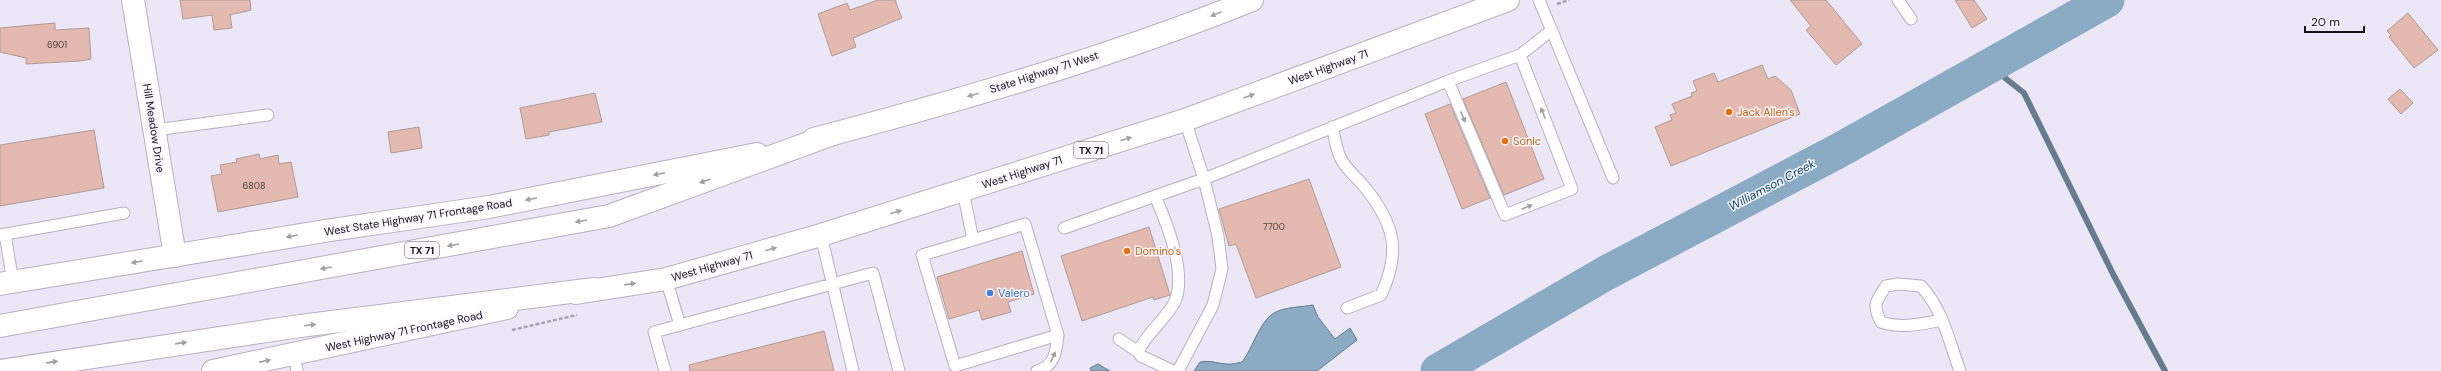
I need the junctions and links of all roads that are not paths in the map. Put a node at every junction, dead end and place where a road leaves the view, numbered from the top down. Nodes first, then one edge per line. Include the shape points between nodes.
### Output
1 (133, 0) edge
2 (1252, 0) edge
3 (1508, 0) edge
4 (1539, 0) edge
5 (1898, 0) edge
6 (1911, 19) dead end
7 (1552, 30) junction
8 (1520, 55) junction
9 (1448, 81) junction
10 (268, 115) dead end
11 (1185, 120) junction
12 (1332, 127) junction
13 (155, 130) junction
14 (833, 134) junction
15 (1614, 178) dead end
16 (1204, 179) junction
17 (963, 190) junction
18 (1155, 196) junction
19 (124, 213) dead end
20 (1064, 228) dead end
21 (2, 234) edge
22 (821, 235) junction
23 (973, 240) junction
24 (175, 256) junction
25 (666, 279) junction
26 (7, 283) edge
27 (833, 283) junction
28 (594, 289) junction
29 (1347, 308) dead end
30 (1942, 320) junction
31 (680, 325) junction
32 (0, 326) edge
33 (1058, 335) junction
34 (1119, 339) dead end
35 (1138, 352) junction
36 (296, 363) edge
37 (956, 369) edge
38 (0, 371) edge
39 (213, 371) edge
40 (665, 371) edge
41 (853, 371) edge
42 (899, 371) edge
43 (1037, 371) edge
44 (1173, 371) edge
45 (1178, 371) edge
46 (1960, 371) edge

1 - 13 main road, Hill Meadow Drive
2 -> 14 main road, State Highway 71 West via 1202,20 1030,78
11 -> 3 main road, West Highway 71 / TX 71
4 - 7 lane
5 - 6 lane
7 - 8 lane
7 - 15 lane
8 - 9 lane
9 -> 8 lane via 1505,216 1572,189
9 - 12 lane
10 - 13 lane
11 - 16 lane
17 -> 11 main road, West Highway 71 / TX 71
12 - 16 lane
12 - 29 lane via 1340,157 1383,212 1391,235 1394,257 1390,275 1381,295
13 - 24 main road, Hill Meadow Drive
14 -> 24 main road, West State Highway 71 Frontage Road via 736,159 489,207
14 -> 32 main road, TX 71 via 609,216
16 - 18 lane
16 - 45 lane via 1218,236 1222,269 1213,305
22 -> 17 main road, West Highway 71 / TX 71
17 - 23 lane
18 - 20 lane
18 - 35 lane via 1167,224 1178,272 1176,299
19 - 21 lane
21 - 26 lane
25 -> 22 main road, West Highway 71 / TX 71
22 - 27 lane
23 - 33 lane via 1025,224
23 - 37 lane via 922,255
24 -> 26 main road, West State Highway 71 Frontage Road
28 -> 25 main road, West Highway 71 / TX 71
25 - 31 lane
27 - 31 lane
27 - 41 lane
27 - 42 lane via 873,273
28 - 36 main road, West Highway 71 Frontage Road / TX 71
38 -> 28 main road, TX 71 via 300,326
30 - 30 lane via 1934,300 1921,286 1886,286 1877,299 1875,310 1881,322 1910,326
30 - 46 lane
31 - 40 lane via 654,332
33 - 37 lane
43 -> 33 lane via 1046,369 1054,360
34 - 35 lane
35 - 44 lane
39 -> 36 main road, West Highway 71 Frontage Road / TX 71

